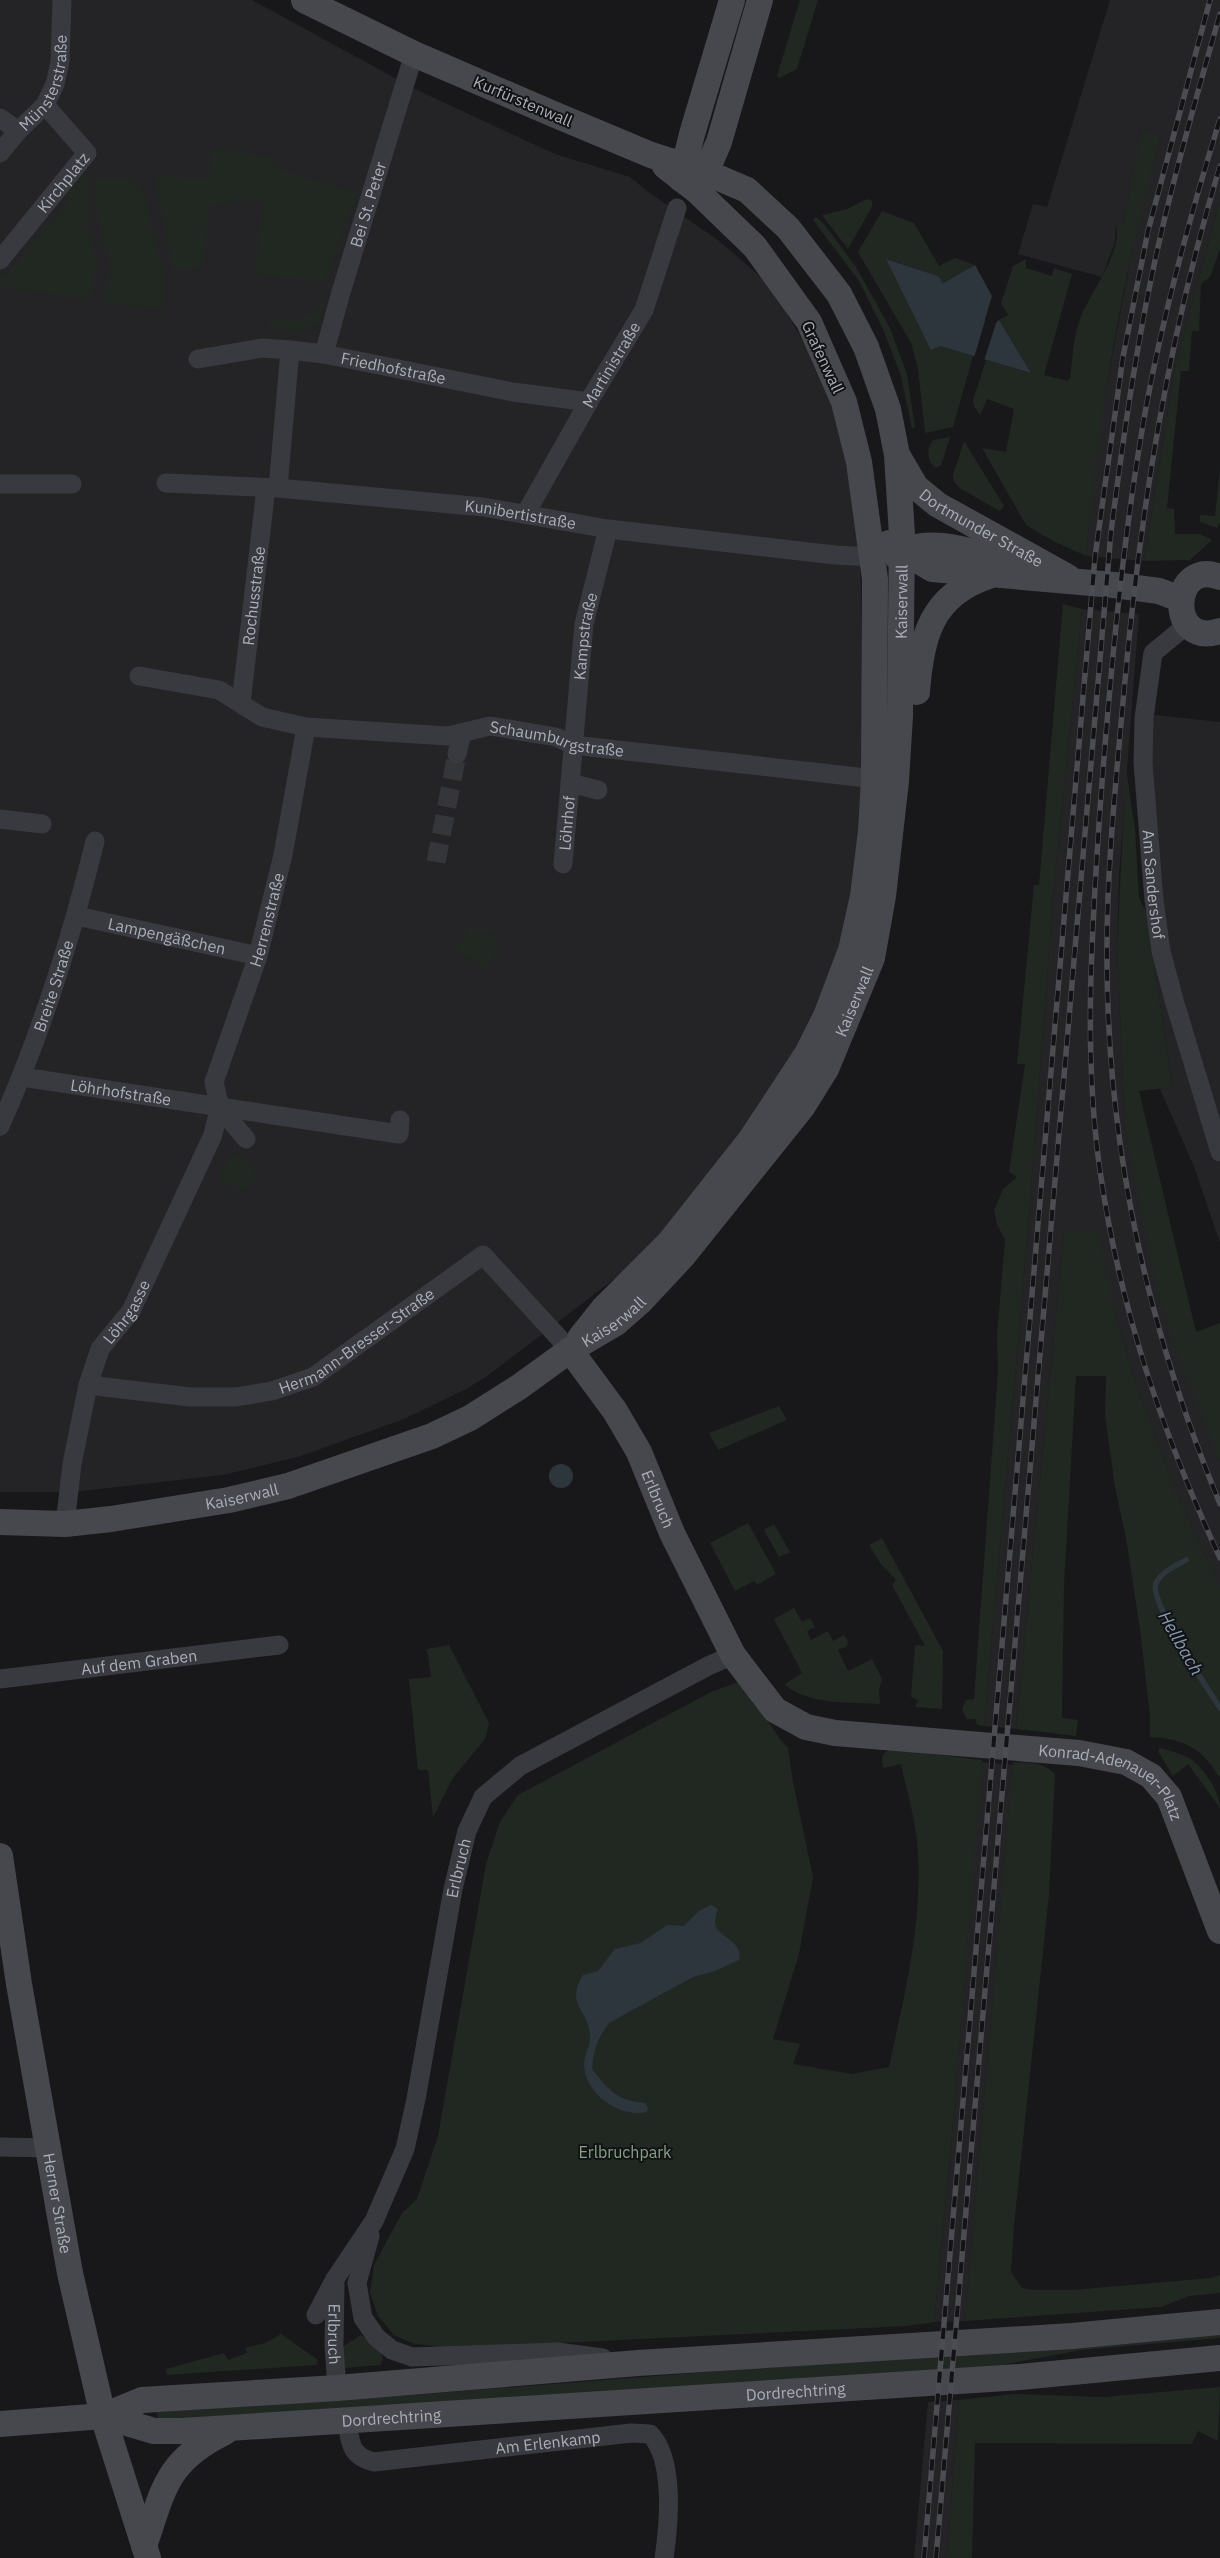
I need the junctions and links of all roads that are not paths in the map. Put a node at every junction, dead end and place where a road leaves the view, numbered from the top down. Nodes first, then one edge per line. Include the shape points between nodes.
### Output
1 (62, 0) edge
2 (304, 0) edge
3 (732, 0) edge
4 (760, 0) edge
5 (414, 54) junction
6 (45, 105) junction
7 (0, 118) edge
8 (18, 131) junction
9 (0, 153) edge
10 (692, 177) junction
11 (677, 208) dead end
12 (0, 260) edge
13 (290, 350) junction
14 (324, 354) junction
15 (198, 359) dead end
16 (589, 402) junction
17 (898, 455) junction
18 (166, 483) dead end
19 (0, 484) edge
20 (72, 484) dead end
21 (272, 488) junction
22 (526, 514) junction
23 (869, 524) junction
24 (608, 529) junction
25 (903, 552) junction
26 (874, 568) junction
27 (994, 575) junction
28 (1220, 577) edge
29 (1081, 582) junction
30 (1180, 599) junction
31 (1188, 624) junction
32 (1220, 631) edge
33 (139, 676) dead end
34 (241, 703) junction
35 (306, 727) junction
36 (462, 733) junction
37 (573, 745) junction
38 (458, 754) tunnel mouth
39 (888, 773) junction
40 (570, 783) junction
41 (598, 790) dead end
42 (0, 819) edge
43 (42, 824) dead end
44 (95, 841) dead end
45 (563, 864) dead end
46 (77, 916) junction
47 (258, 956) junction
48 (22, 1077) junction
49 (220, 1108) junction
50 (2, 1115) edge
51 (400, 1127) dead end
52 (246, 1138) dead end
53 (1220, 1152) edge
54 (570, 1350) junction
55 (88, 1385) junction
56 (0, 1522) edge
57 (65, 1524) junction
58 (279, 1645) dead end
59 (733, 1655) junction
60 (0, 1679) edge
61 (949, 1742) joint
62 (0, 1856) edge
63 (1220, 1931) edge
64 (7, 1941) edge
65 (0, 2147) edge
66 (50, 2148) junction
67 (374, 2221) junction
68 (335, 2279) junction
69 (316, 2315) dead end
70 (1220, 2322) edge
71 (1220, 2358) edge
72 (638, 2363) junction
73 (337, 2388) junction
74 (103, 2416) junction
75 (346, 2420) junction
76 (0, 2424) edge
77 (232, 2428) junction
78 (146, 2552) edge
79 (664, 2558) edge

1 - 6 street, Münsterstraße via 60,62 55,84
2 - 5 main road, Kurfürstenwall
3 - 10 main road
4 - 10 main road via 719,142
5 - 10 main road, Kurfürstenwall
5 - 14 street, Bei St. Peter
6 - 8 street, Münsterstraße
6 - 12 street, Kirchplatz via 87,153
7 - 8 street
8 - 9 street, Münsterstraße
10 - 17 main road, Kurfürstenwall via 747,190 788,228 839,294 866,347 888,409
10 - 23 main road, Grafenwall via 755,247 809,322 844,402 859,462
11 - 16 street, Martinistraße via 644,310
13 - 14 street, Friedhofstraße
13 - 15 street, Friedhofstraße via 262,348
13 - 21 street, Rochusstraße
14 - 16 street, Friedhofstraße via 513,392
16 - 22 street, Martinistraße
17 - 25 main road
17 - 29 main road, Dortmunder Straße via 916,487 938,505
18 - 21 street, Kunibertistraße
19 - 20 street
21 - 22 street, Kunibertistraße via 483,507
21 - 34 street, Rochusstraße
22 - 24 street, Kunibertistraße
23 - 25 main road, Dortmunder Straße via 879,537
23 - 26 main road, Grafenwall
24 - 26 street, Kunibertistraße via 835,555
24 - 37 street, Kampstraße via 584,624
25 - 26 main road
25 - 27 main road, Dortmunder Straße via 932,569
25 - 29 main road, Dortmunder Straße via 928,546 955,548
25 - 39 main road, Kaiserwall via 900,716
26 - 39 main road, Kaiserwall
27 - 29 main road, Dortmunder Straße
27 - 39 main road via 962,586 949,597 932,623 919,658 916,708
28 - 30 main road via 1214,574 1199,576 1186,585
29 - 30 main road, Dortmunder Straße via 1159,591
30 - 31 main road via 1181,612
31 - 32 main road via 1205,633
31 - 53 street, Am Sandershof via 1153,653 1144,718 1143,763 1161,951
33 - 34 street, Schaumburgstraße via 219,690
34 - 35 street, Schaumburgstraße via 262,717
35 - 36 street, Schaumburgstraße via 448,736
35 - 47 street, Herrenstraße via 283,855
36 - 37 street, Schaumburgstraße via 490,726 556,737
36 - 38 street
37 - 39 street, Schaumburgstraße
37 - 40 street, Löhrhof
39 - 54 main road, Kaiserwall via 884,891 872,958 826,1068 803,1106 682,1257 616,1323
40 - 41 street, Löhrhof
40 - 45 street, Löhrhof
42 - 43 street
44 - 46 street, Breite Straße
46 - 47 street, Lampengäßchen
46 - 48 street, Breite Straße
47 - 49 street, Herrenstraße via 214,1082
48 - 49 street, Löhrhofstraße
48 - 50 street, Breite Straße
49 - 51 street, Löhrhofstraße
49 - 52 street
49 - 55 street, Löhrgasse via 212,1137 131,1311 100,1348
54 - 55 street, Hermann-Bresser-Straße via 483,1255 313,1377 272,1391 236,1397 190,1397
54 - 57 main road, Kaiserwall via 470,1418 432,1436 360,1462 288,1486 229,1500
54 - 59 main road, Erlbruch via 615,1411 639,1452 672,1534
55 - 57 street, Löhrgasse via 71,1472
56 - 57 main road, Kaiserwall
58 - 60 street, Auf dem Graben
59 - 61 main road, Erlbruch via 775,1710 806,1727 835,1733
59 - 67 street, Erlbruch via 520,1766 483,1797 467,1831 453,1889 405,2149
61 - 63 main road, Konrad-Adenauer-Platz via 1097,1755 1126,1762 1151,1776 1170,1797
62 - 64 main road, Herner Straße
64 - 66 main road, Herner Straße
65 - 66 street
66 - 74 main road, Herner Straße via 70,2274
67 - 68 street, Erlbruch
67 - 72 street, Erlbruch via 357,2283 363,2318 377,2338 392,2350 412,2357 557,2352
68 - 69 street, Erlbruch
68 - 73 street, Erlbruch
70 - 72 main road via 1072,2336
71 - 75 main road, Dordrechtring via 1020,2376
72 - 73 main road
73 - 74 main road via 142,2400
74 - 76 main road
74 - 77 main road, Dordrechtring via 154,2431
74 - 78 main road, Herner Straße
75 - 77 main road, Dordrechtring
75 - 79 street, Am Erlenkamp via 353,2450 360,2459 374,2462 631,2433 650,2434 658,2441 663,2453 669,2521
77 - 78 main road, Herner Straße via 189,2453 165,2484

